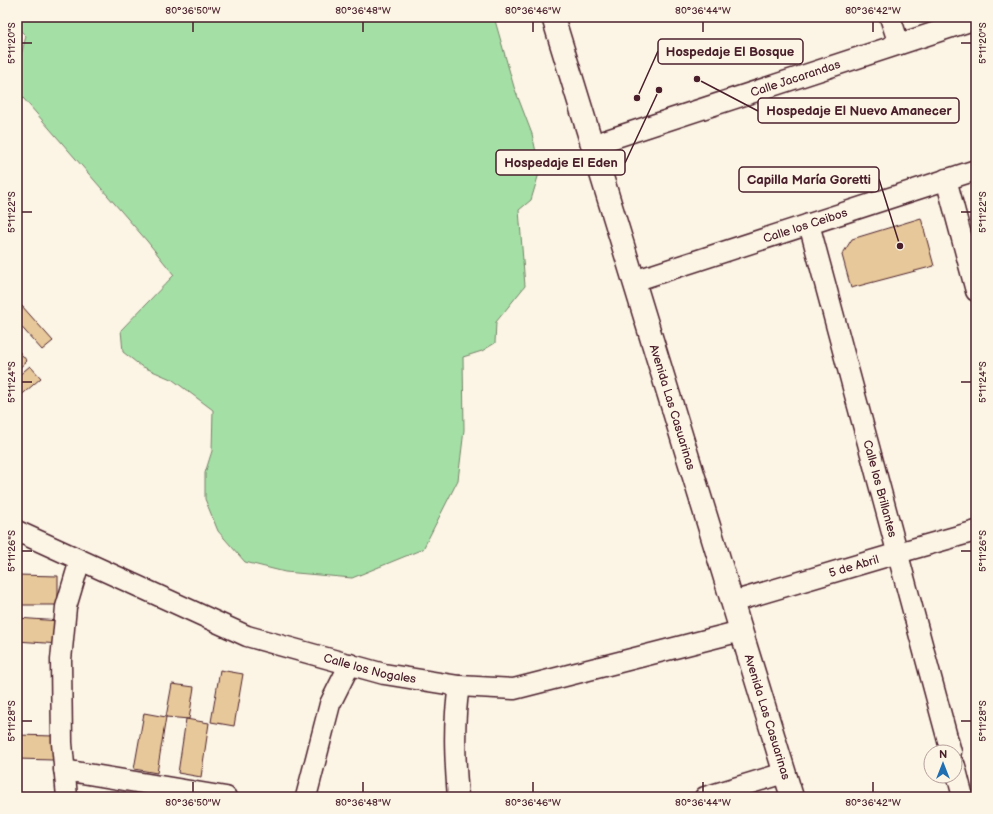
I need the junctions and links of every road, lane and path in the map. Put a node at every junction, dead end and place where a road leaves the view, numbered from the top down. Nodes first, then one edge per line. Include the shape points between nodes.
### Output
1 (553, 17) edge
2 (890, 17) edge
3 (976, 19) edge
4 (899, 44) junction
5 (592, 145) junction
6 (976, 170) edge
7 (946, 179) junction
8 (809, 224) junction
9 (634, 281) junction
10 (976, 291) edge
11 (17, 531) edge
12 (976, 531) edge
13 (898, 552) junction
14 (80, 560) junction
15 (732, 602) junction
16 (741, 631) junction
17 (350, 664) junction
18 (459, 686) junction
19 (949, 744) edge
20 (64, 770) junction
21 (784, 773) junction
22 (960, 784) edge
23 (66, 797) edge
24 (226, 797) edge
25 (306, 797) edge
26 (458, 797) edge
27 (705, 797) edge
28 (792, 797) edge
29 (963, 797) edge

1 - 5 street, Avenida Las Casuarinas
2 - 4 street
3 - 4 street, Calle Jacarandas
4 - 5 street, Calle Jacarandas
5 - 9 street, Avenida Las Casuarinas
6 - 7 street, Calle los Ceibos
7 - 8 street, Calle los Ceibos
7 - 10 street
8 - 9 street, Calle los Ceibos
8 - 13 street, Calle los Brillantes
9 - 15 street, Avenida Las Casuarinas
11 - 14 street, Calle los Nogales
12 - 13 street, 5 de Abril
13 - 15 street, 5 de Abril
13 - 19 street, Calle los Brillantes
14 - 17 street, Calle los Nogales via 247,636
14 - 20 street via 66,607 61,660
15 - 16 street, Avenida Las Casuarinas
16 - 18 street, Calle los Nogales via 514,689
16 - 21 street, Avenida Las Casuarinas
17 - 18 street, Calle los Nogales via 384,674
17 - 25 street via 330,704
18 - 26 street via 455,712 454,757
20 - 23 street
20 - 24 street
21 - 27 street
21 - 28 street, Avenida Las Casuarinas
22 - 29 street

